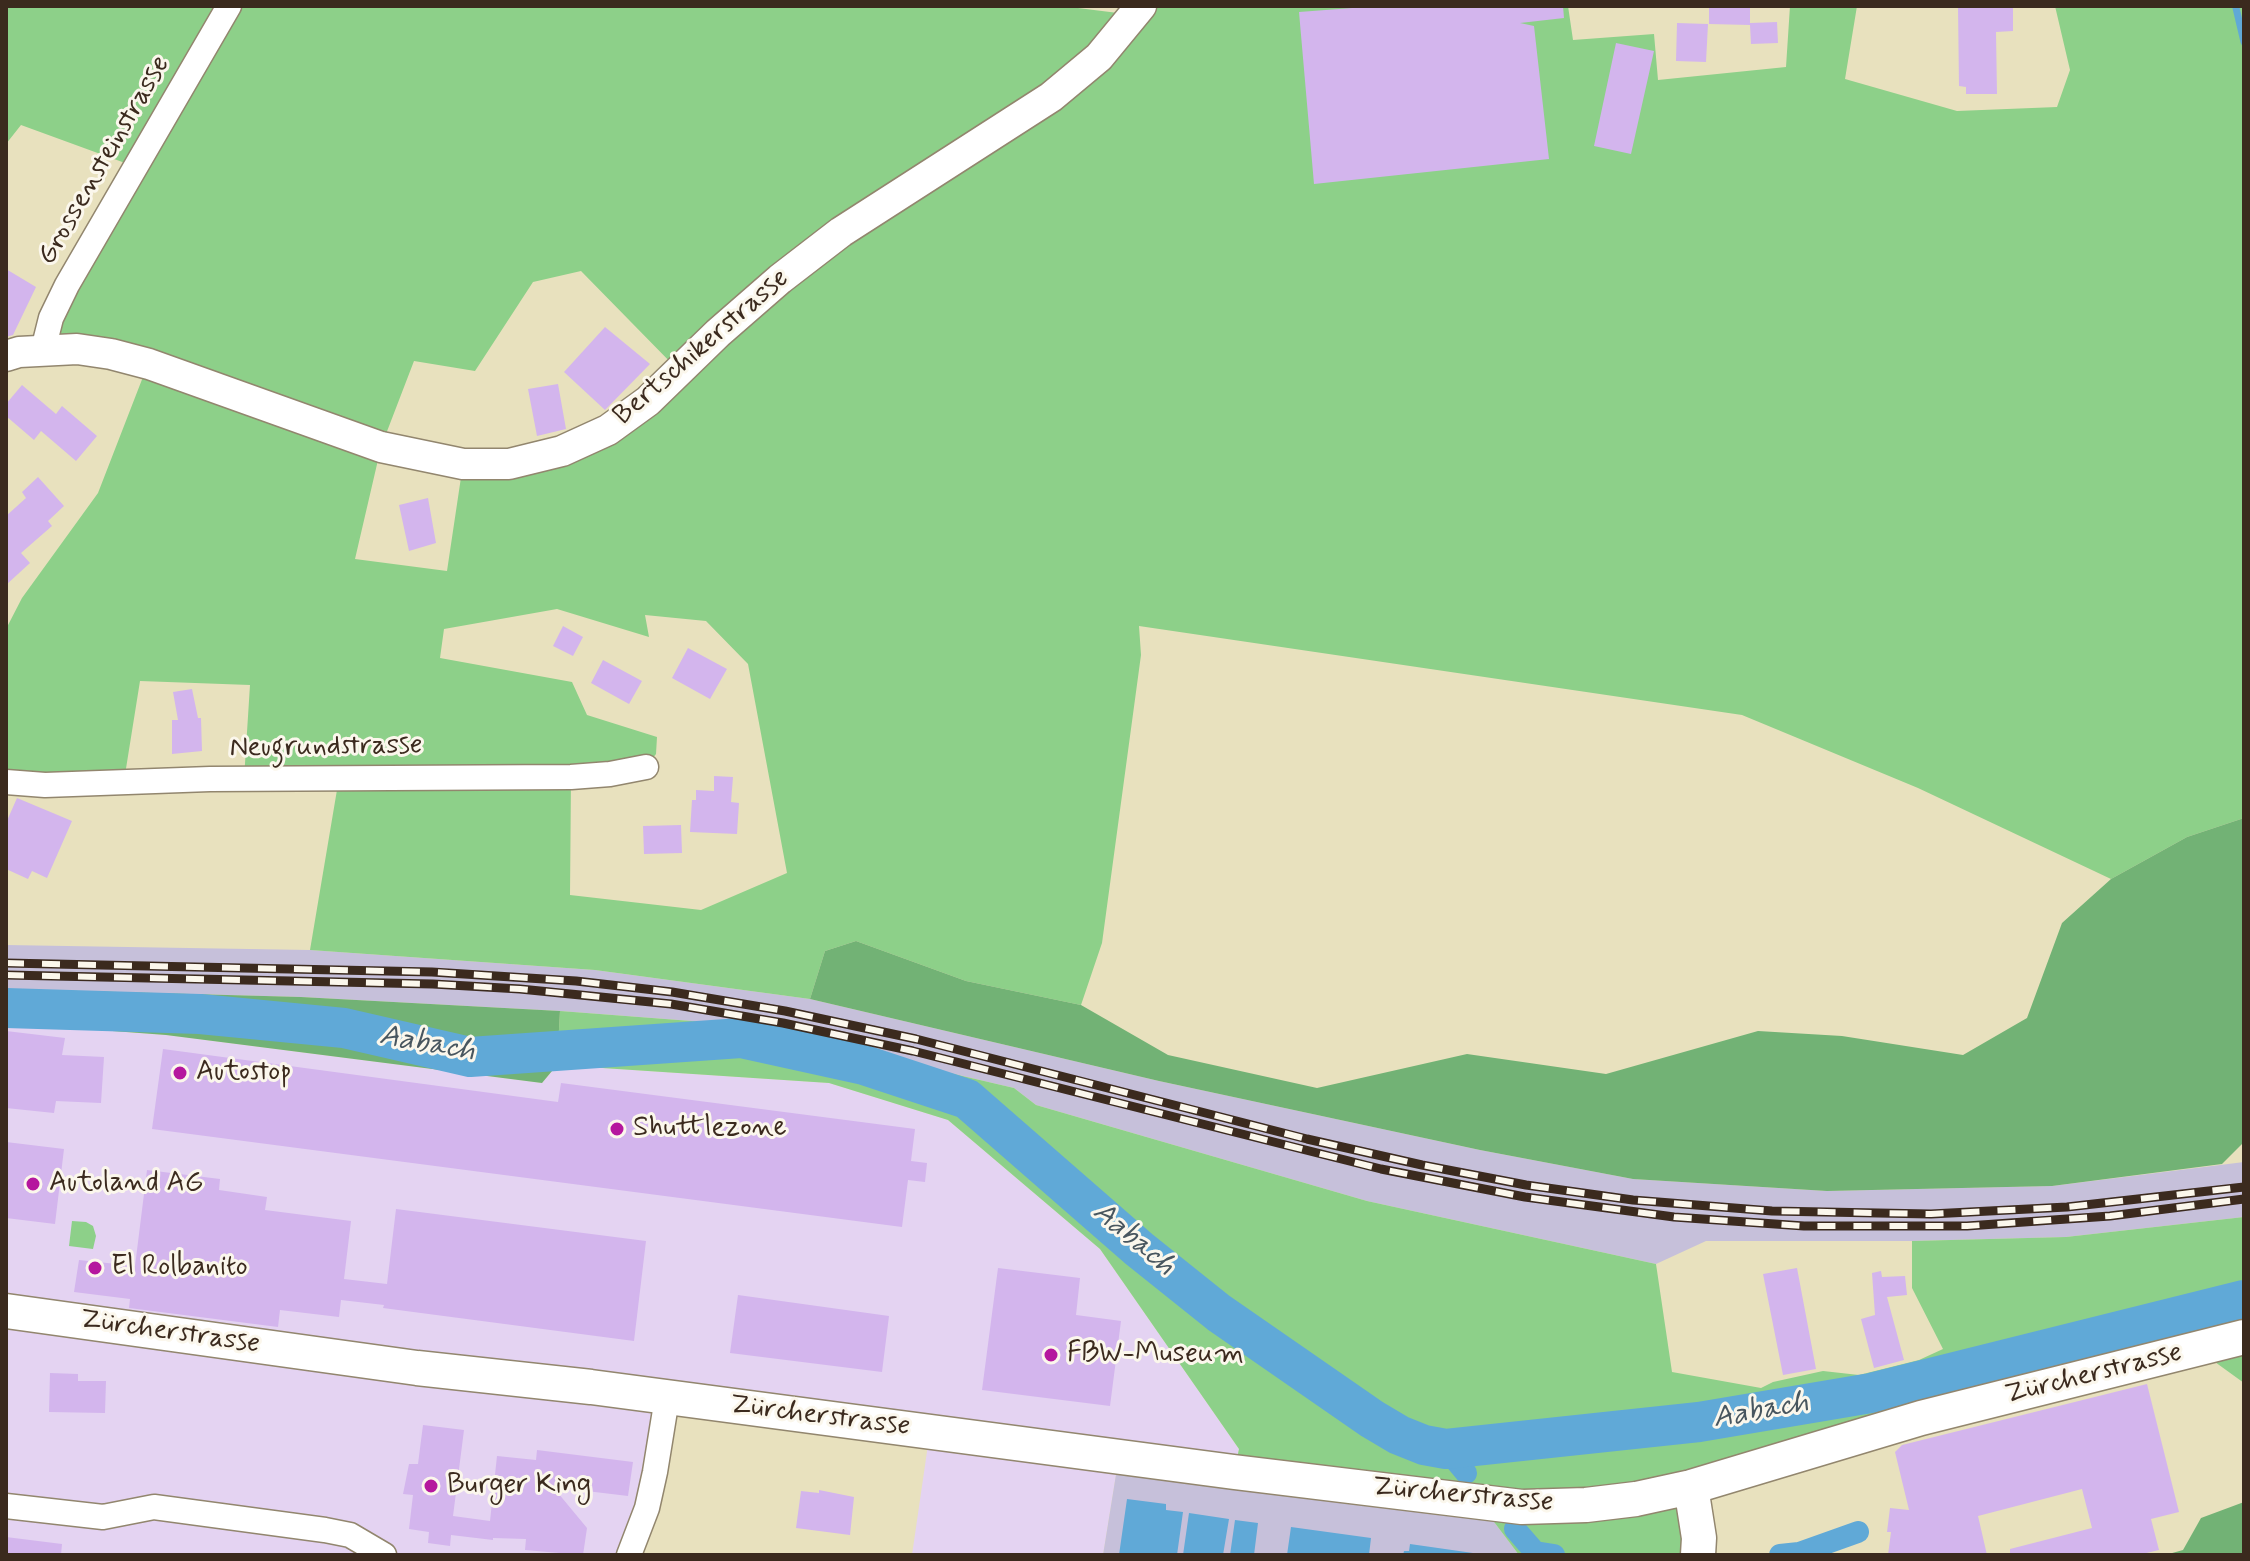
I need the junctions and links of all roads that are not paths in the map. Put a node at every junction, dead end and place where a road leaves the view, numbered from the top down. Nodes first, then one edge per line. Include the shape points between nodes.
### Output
1 (229, 6) edge
2 (1141, 6) edge
3 (43, 350) junction
4 (6, 356) edge
5 (646, 767) dead end
6 (6, 782) edge
7 (6, 1311) edge
8 (2244, 1337) edge
9 (667, 1398) junction
10 (1691, 1487) junction
11 (6, 1506) edge
12 (1699, 1552) edge
13 (384, 1555) edge
14 (629, 1555) edge

1 - 3 street, Grossensteinstrasse via 67,285
2 - 3 street, Bertschikerstrasse via 1099,57 1051,97 841,232 770,288 648,401 608,430 562,451 509,464 463,464 381,447 124,357
3 - 4 street, Bertschikerstrasse
5 - 6 street, Neugrundstrasse via 571,777
7 - 9 main road, Zürcherstrasse
8 - 10 main road, Zürcherstrasse via 1921,1418
9 - 10 main road, Zürcherstrasse via 1522,1507 1586,1505
9 - 14 street via 647,1508
10 - 12 main road
11 - 13 street via 103,1517 154,1507 350,1535

